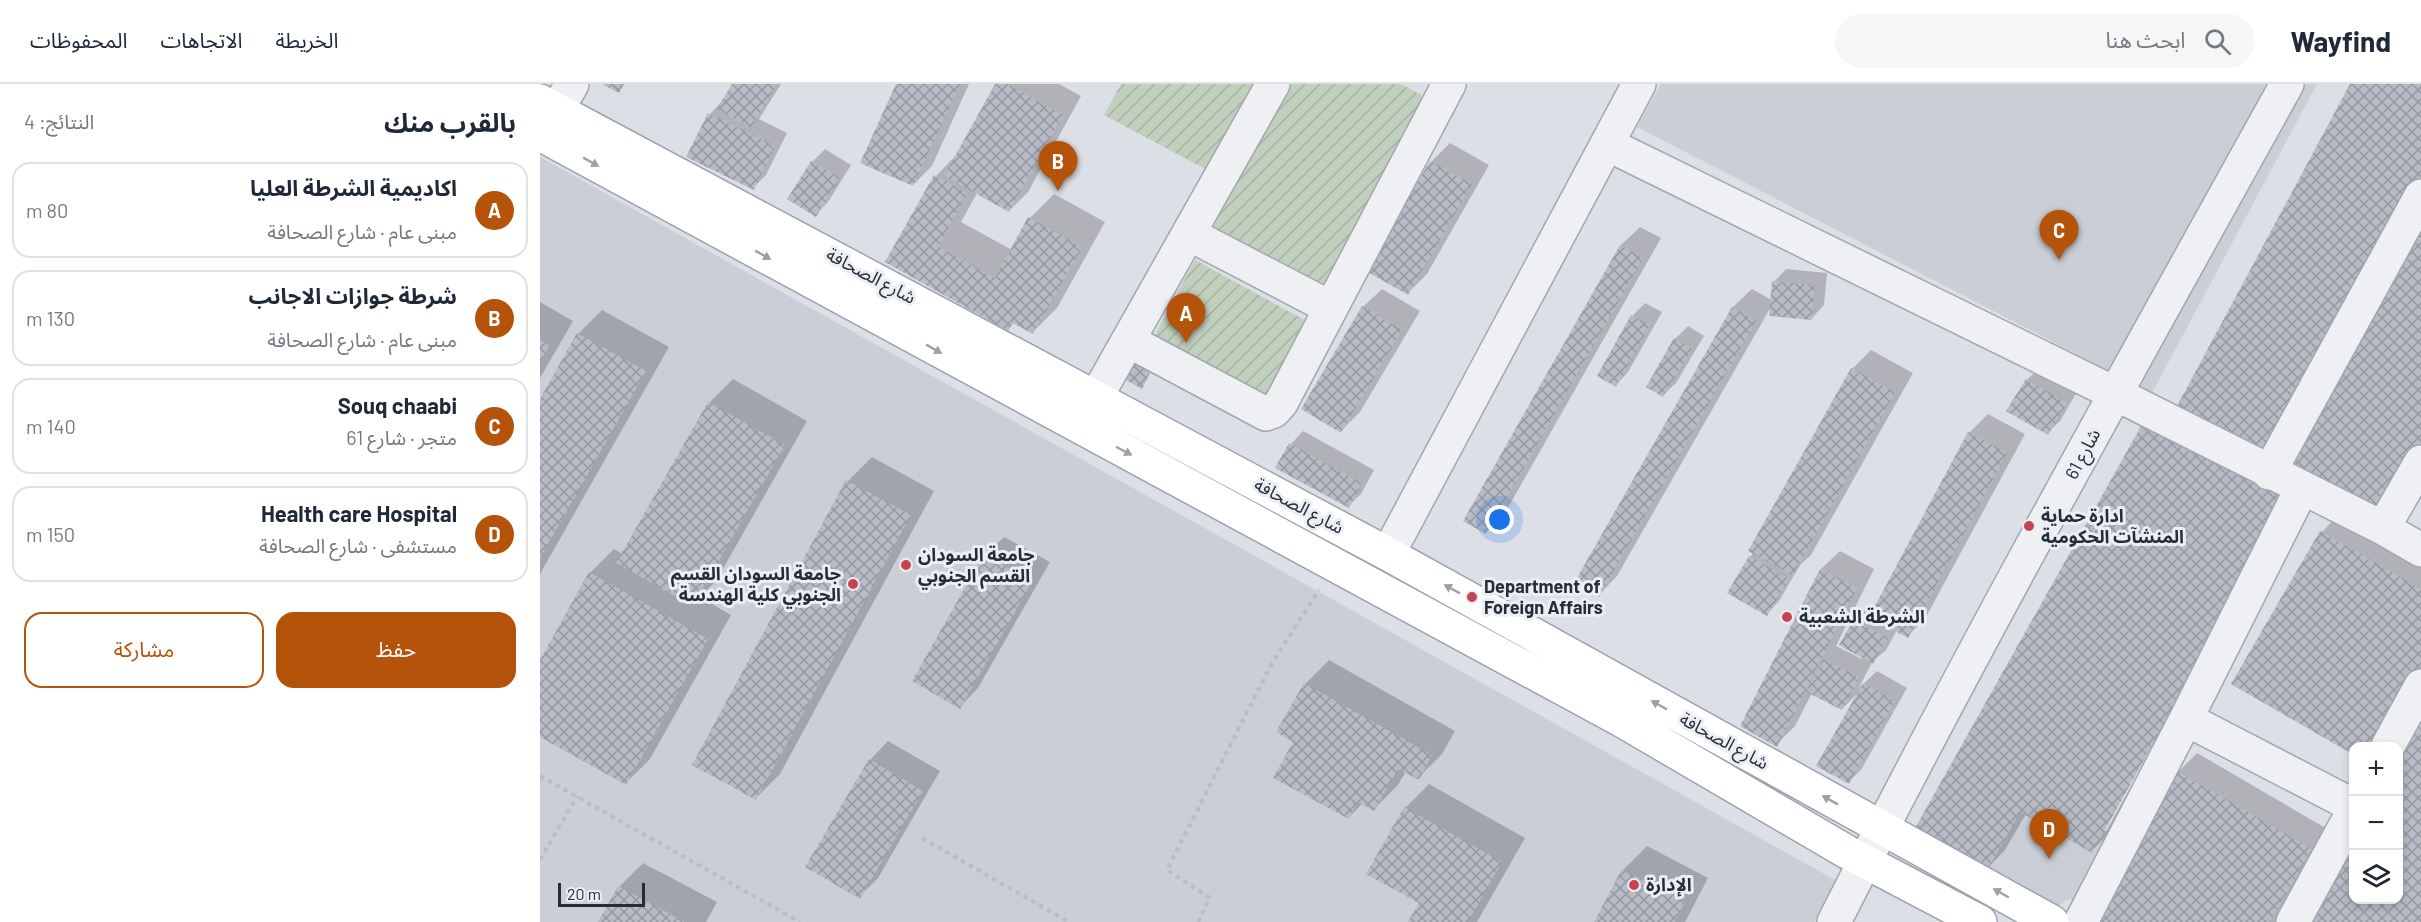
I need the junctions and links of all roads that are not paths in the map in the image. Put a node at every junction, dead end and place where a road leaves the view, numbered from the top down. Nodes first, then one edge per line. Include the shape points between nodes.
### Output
1 (1273, 84) edge
2 (1449, 84) edge
3 (1639, 84) edge
4 (2286, 84) edge
5 (552, 107) edge
6 (1607, 144) junction
7 (2421, 196) edge
8 (1189, 234) junction
9 (1331, 308) junction
10 (1129, 342) junction
11 (2116, 394) junction
12 (1098, 397) junction
13 (1079, 427) junction
14 (2421, 462) edge
15 (2270, 473) junction
16 (2302, 488) junction
17 (2384, 528) junction
18 (2421, 550) edge
19 (1388, 554) junction
20 (2421, 687) edge
21 (2187, 719) junction
22 (2391, 742) edge
23 (2349, 805) edge
24 (2349, 817) edge
25 (1881, 829) junction
26 (1864, 862) junction
27 (1834, 922) edge
28 (1980, 922) edge
29 (2052, 922) edge
30 (2081, 922) edge
31 (2293, 922) edge

1 - 8 street
2 - 9 street
3 - 6 street
4 - 11 street, شارع 61
5 - 12 main road, شارع الصحافة
5 -> 13 main road, شارع الصحافة
6 - 11 street
6 - 19 street
7 - 15 street
8 - 9 street
8 - 10 street
9 - 10 street via 1281,403 1266,414
10 - 12 street
11 - 15 street
11 - 25 street, شارع 61
12 - 13 street
12 - 19 main road, شارع الصحافة
13 -> 26 main road, شارع الصحافة via 1623,721
14 - 17 street
15 - 16 street
16 - 17 street
16 - 21 street
17 - 18 street
25 -> 19 main road, شارع الصحافة
20 - 22 street
21 - 23 street
21 - 30 street
24 - 31 street
25 - 26 street, شارع 61
29 -> 25 main road, شارع الصحافة
26 - 27 street, شارع 61
26 - 28 main road, شارع الصحافة

